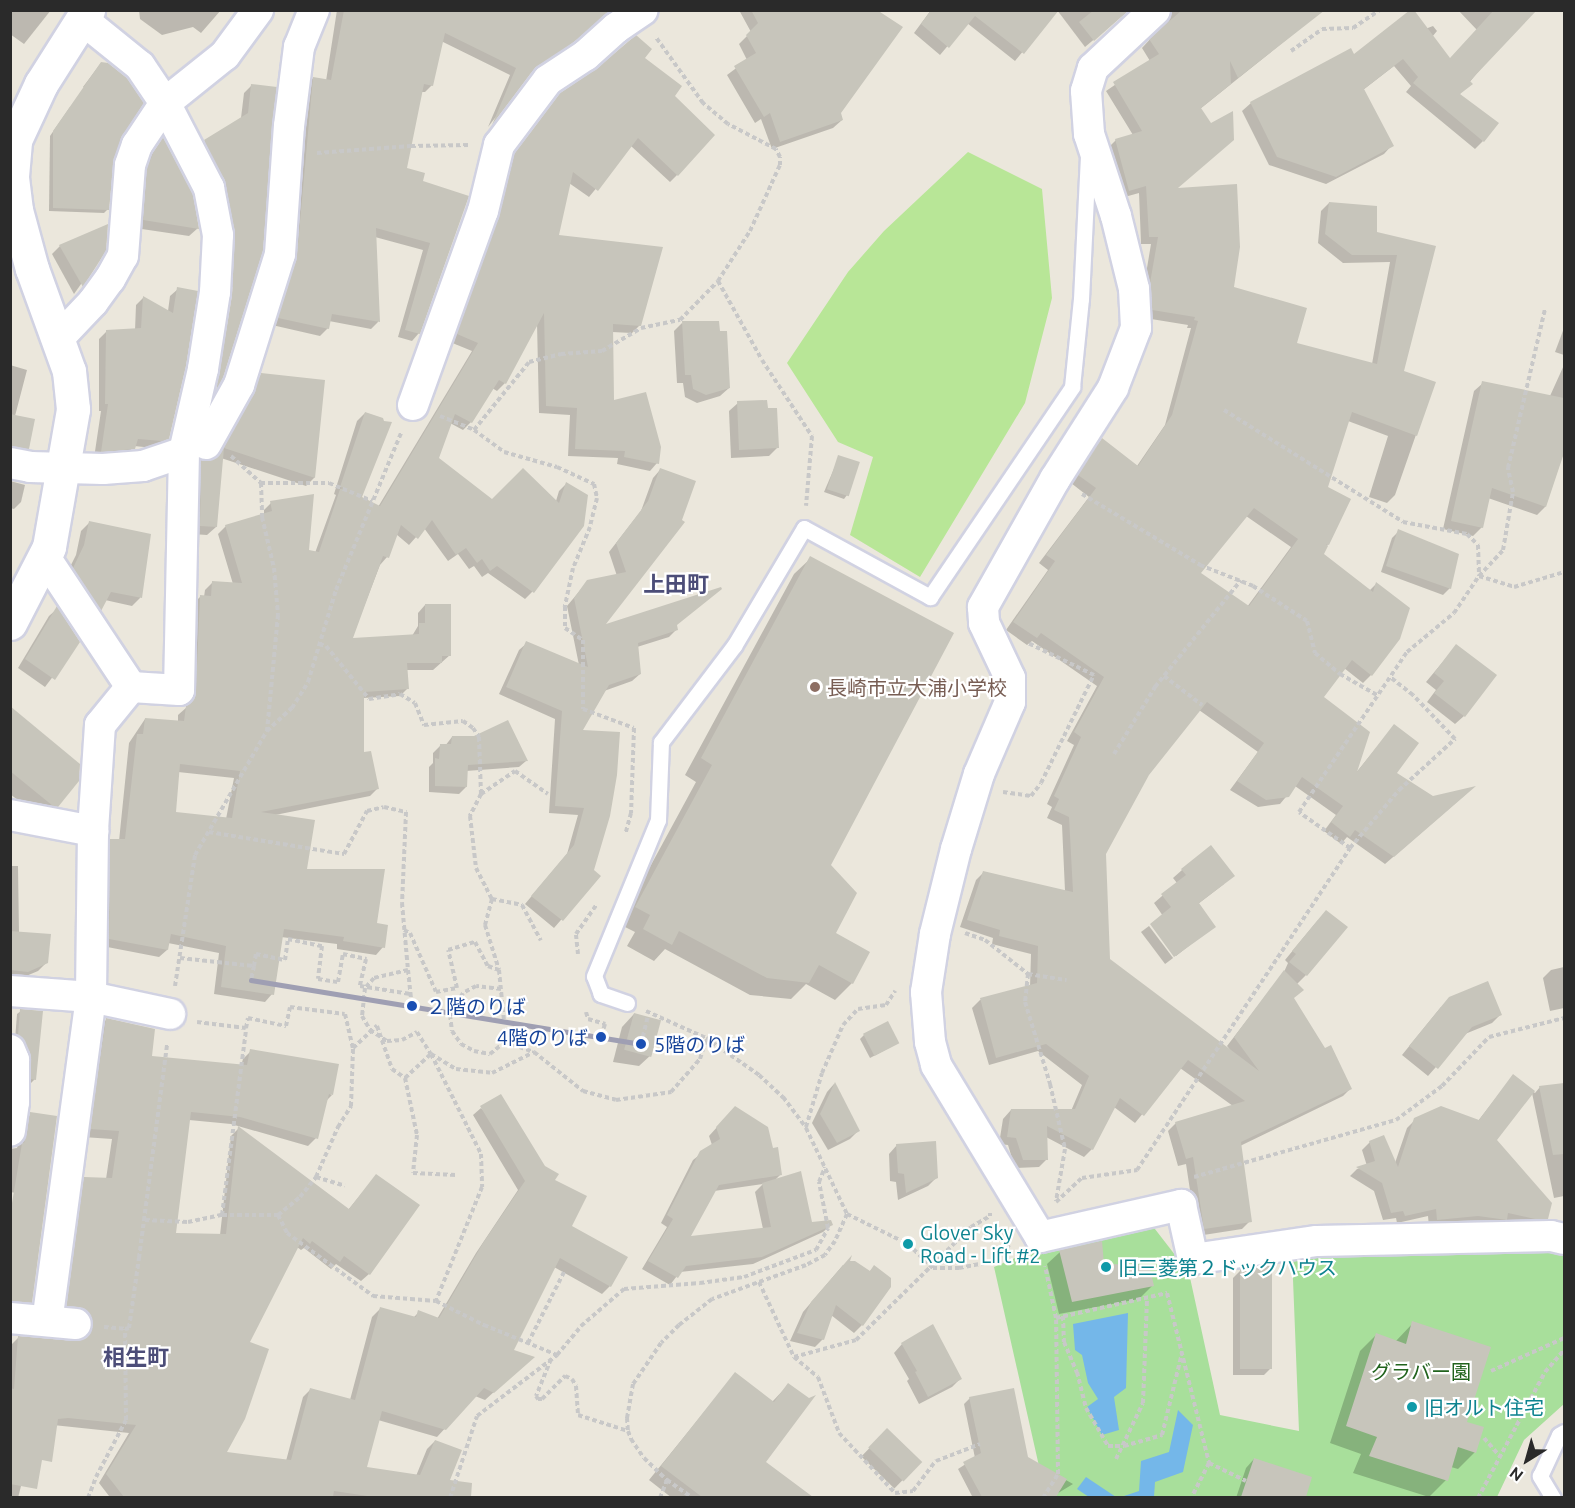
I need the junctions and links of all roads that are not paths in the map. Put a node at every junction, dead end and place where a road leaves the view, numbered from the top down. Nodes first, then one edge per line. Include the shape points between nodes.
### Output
1 (258, 10) edge
2 (314, 10) edge
3 (1155, 10) edge
4 (85, 15) edge
5 (623, 15) edge
6 (165, 103) junction
7 (1089, 134) junction
8 (58, 339) junction
9 (413, 405) road end
10 (195, 448) junction
11 (10, 463) edge
12 (64, 467) junction
13 (45, 557) junction
14 (10, 623) edge
15 (131, 687) junction
16 (10, 815) edge
17 (93, 831) junction
18 (10, 991) edge
19 (91, 998) junction
20 (627, 1003) road end
21 (170, 1016) road end
22 (10, 1050) edge
23 (10, 1131) edge
24 (1564, 1239) edge
25 (10, 1318) edge
26 (1564, 1432) edge
27 (1554, 1497) edge

1 - 6 street via 225,55
2 - 10 street via 299,47 280,254 239,385
3 - 7 street via 1094,68 1086,91
4 - 6 street via 140,66
4 - 8 street via 41,84 15,140 16,210
5 - 9 street via 586,55 548,80 499,145 483,211
6 - 8 street via 137,145 129,165 123,256 93,302
6 - 10 street via 209,188 218,235 215,292
7 - 20 lane via 1081,299 1072,387 930,597 804,528 734,646 661,742 658,820 594,976 601,994
7 - 24 street via 1116,216 1134,289 1136,328 1113,388 1055,479 983,607 984,622 1008,672 1010,702 980,774 938,924 926,992 936,1065 949,1091 1045,1236 1181,1205 1193,1259 1317,1241 1551,1236
8 - 12 street via 69,371 73,409
10 - 12 street via 143,466
10 - 15 street via 179,690
11 - 12 street
12 - 13 street
13 - 14 street
13 - 15 street
15 - 17 street via 100,725
16 - 17 street
17 - 19 street
18 - 19 street
19 - 21 street
19 - 25 street via 61,1323
22 - 23 street via 14,1083
26 - 27 lane via 1540,1476

